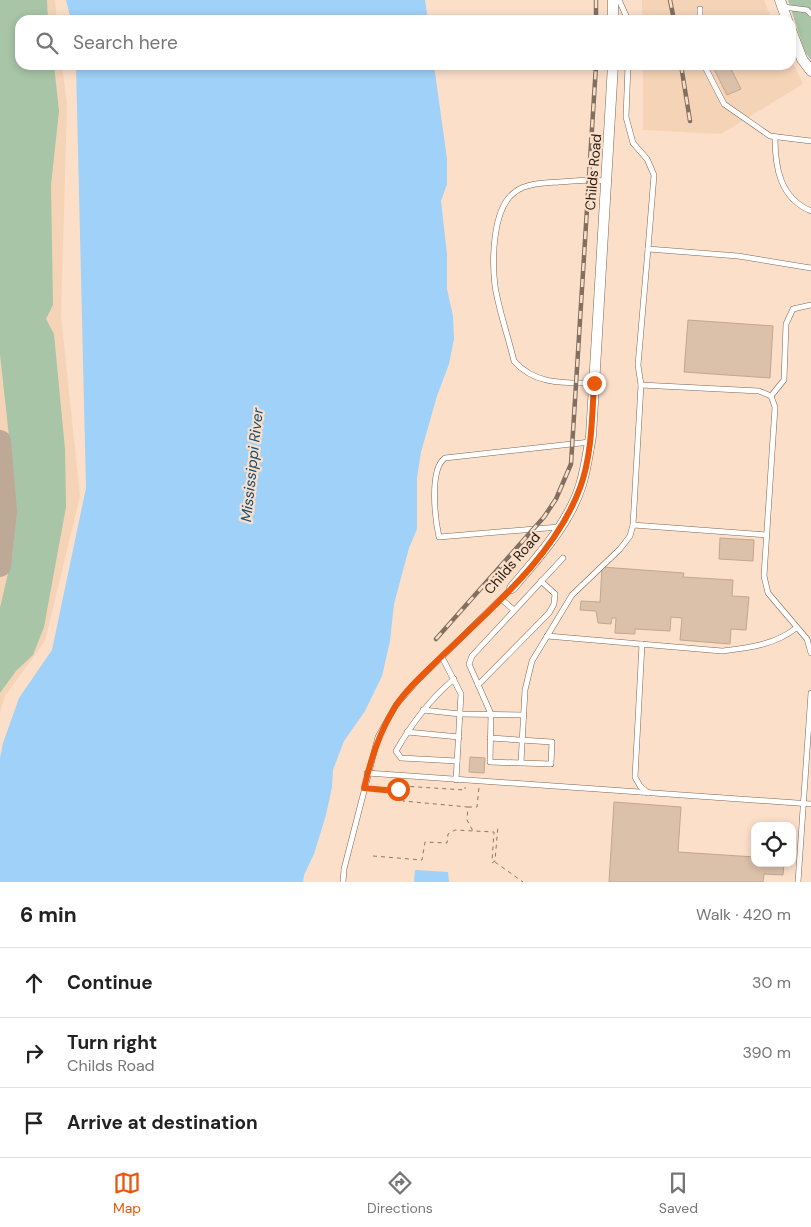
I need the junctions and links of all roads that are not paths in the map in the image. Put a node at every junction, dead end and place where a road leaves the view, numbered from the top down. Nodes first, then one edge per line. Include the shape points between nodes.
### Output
1 (613, 0) edge
2 (618, 0) edge
3 (781, 3) edge
4 (700, 10) dead end
5 (810, 11) edge
6 (614, 15) edge
7 (626, 15) edge
8 (700, 15) edge
9 (785, 15) edge
10 (796, 43) edge
11 (614, 70) edge
12 (628, 70) edge
13 (707, 70) edge
14 (811, 71) edge
15 (775, 137) junction
16 (811, 141) edge
17 (605, 181) junction
18 (811, 211) edge
19 (648, 249) junction
20 (811, 268) edge
21 (811, 305) edge
22 (594, 383) junction
23 (641, 385) junction
24 (771, 396) junction
25 (590, 442) junction
26 (633, 525) junction
27 (560, 527) junction
28 (766, 535) junction
29 (563, 558) dead end
30 (542, 581) junction
31 (512, 588) joint
32 (501, 599) junction
33 (514, 610) junction
34 (796, 628) junction
35 (547, 636) junction
36 (809, 640) edge
37 (642, 644) junction
38 (811, 653) edge
39 (442, 657) junction
40 (454, 679) junction
41 (478, 685) junction
42 (811, 693) edge
43 (423, 710) junction
44 (460, 714) junction
45 (491, 714) junction
46 (524, 715) junction
47 (407, 732) junction
48 (459, 737) junction
49 (490, 738) junction
50 (522, 741) junction
51 (458, 761) junction
52 (521, 762) junction
53 (367, 773) junction
54 (456, 780) junction
55 (649, 794) junction
56 (803, 804) junction
57 (811, 804) edge
58 (343, 882) edge
59 (798, 882) edge

1 - 6 street
2 - 7 lane
3 - 5 lane
3 - 9 street
4 - 8 lane
10 - 14 street
11 - 17 street, Childs Road
12 - 19 lane via 626,117 633,142 654,175
13 - 15 lane via 724,104
15 - 16 lane
15 - 18 lane via 781,183 795,202
17 - 22 street, Childs Road
17 - 22 lane via 588,179 538,184 513,192 502,206 494,249 496,287 514,361 538,379
19 - 20 lane via 738,256
19 - 23 lane via 638,365
21 - 24 lane via 793,309 786,324 784,380
22 - 25 street, Childs Road
23 - 24 lane via 759,391
23 - 26 lane
24 - 28 lane via 775,406
25 - 27 street, Childs Road via 581,487
25 - 27 lane via 445,458 436,470 435,511 439,536
26 - 28 lane
26 - 35 lane via 630,536 620,549 572,595
27 - 31 street, Childs Road
28 - 34 lane via 764,576 768,593
29 - 30 lane
30 - 33 lane
30 - 41 lane via 555,594 554,604
31 - 32 lane, Childs Road
32 - 33 lane
32 - 39 lane, Childs Road
33 - 41 lane via 472,656 469,664
34 - 36 lane
34 - 37 lane via 784,638 722,651
35 - 37 lane
35 - 46 lane via 532,661 525,690
36 - 38 lane
37 - 55 lane via 635,777
39 - 40 lane
39 - 53 lane, Childs Road via 396,706 378,737
40 - 43 lane
40 - 44 lane via 461,694
41 - 45 lane
42 - 56 lane
43 - 44 lane
43 - 47 lane
44 - 45 lane
44 - 48 lane
45 - 46 lane
45 - 49 lane
46 - 50 lane
47 - 48 lane
47 - 51 lane via 396,751 401,758
48 - 51 lane
49 - 50 lane
49 - 52 lane via 490,762
50 - 52 lane
50 - 52 lane via 552,742 551,764
51 - 54 lane
53 - 54 lane
53 - 58 lane, Childs Road
54 - 55 lane
55 - 56 lane
56 - 57 lane
56 - 59 lane

